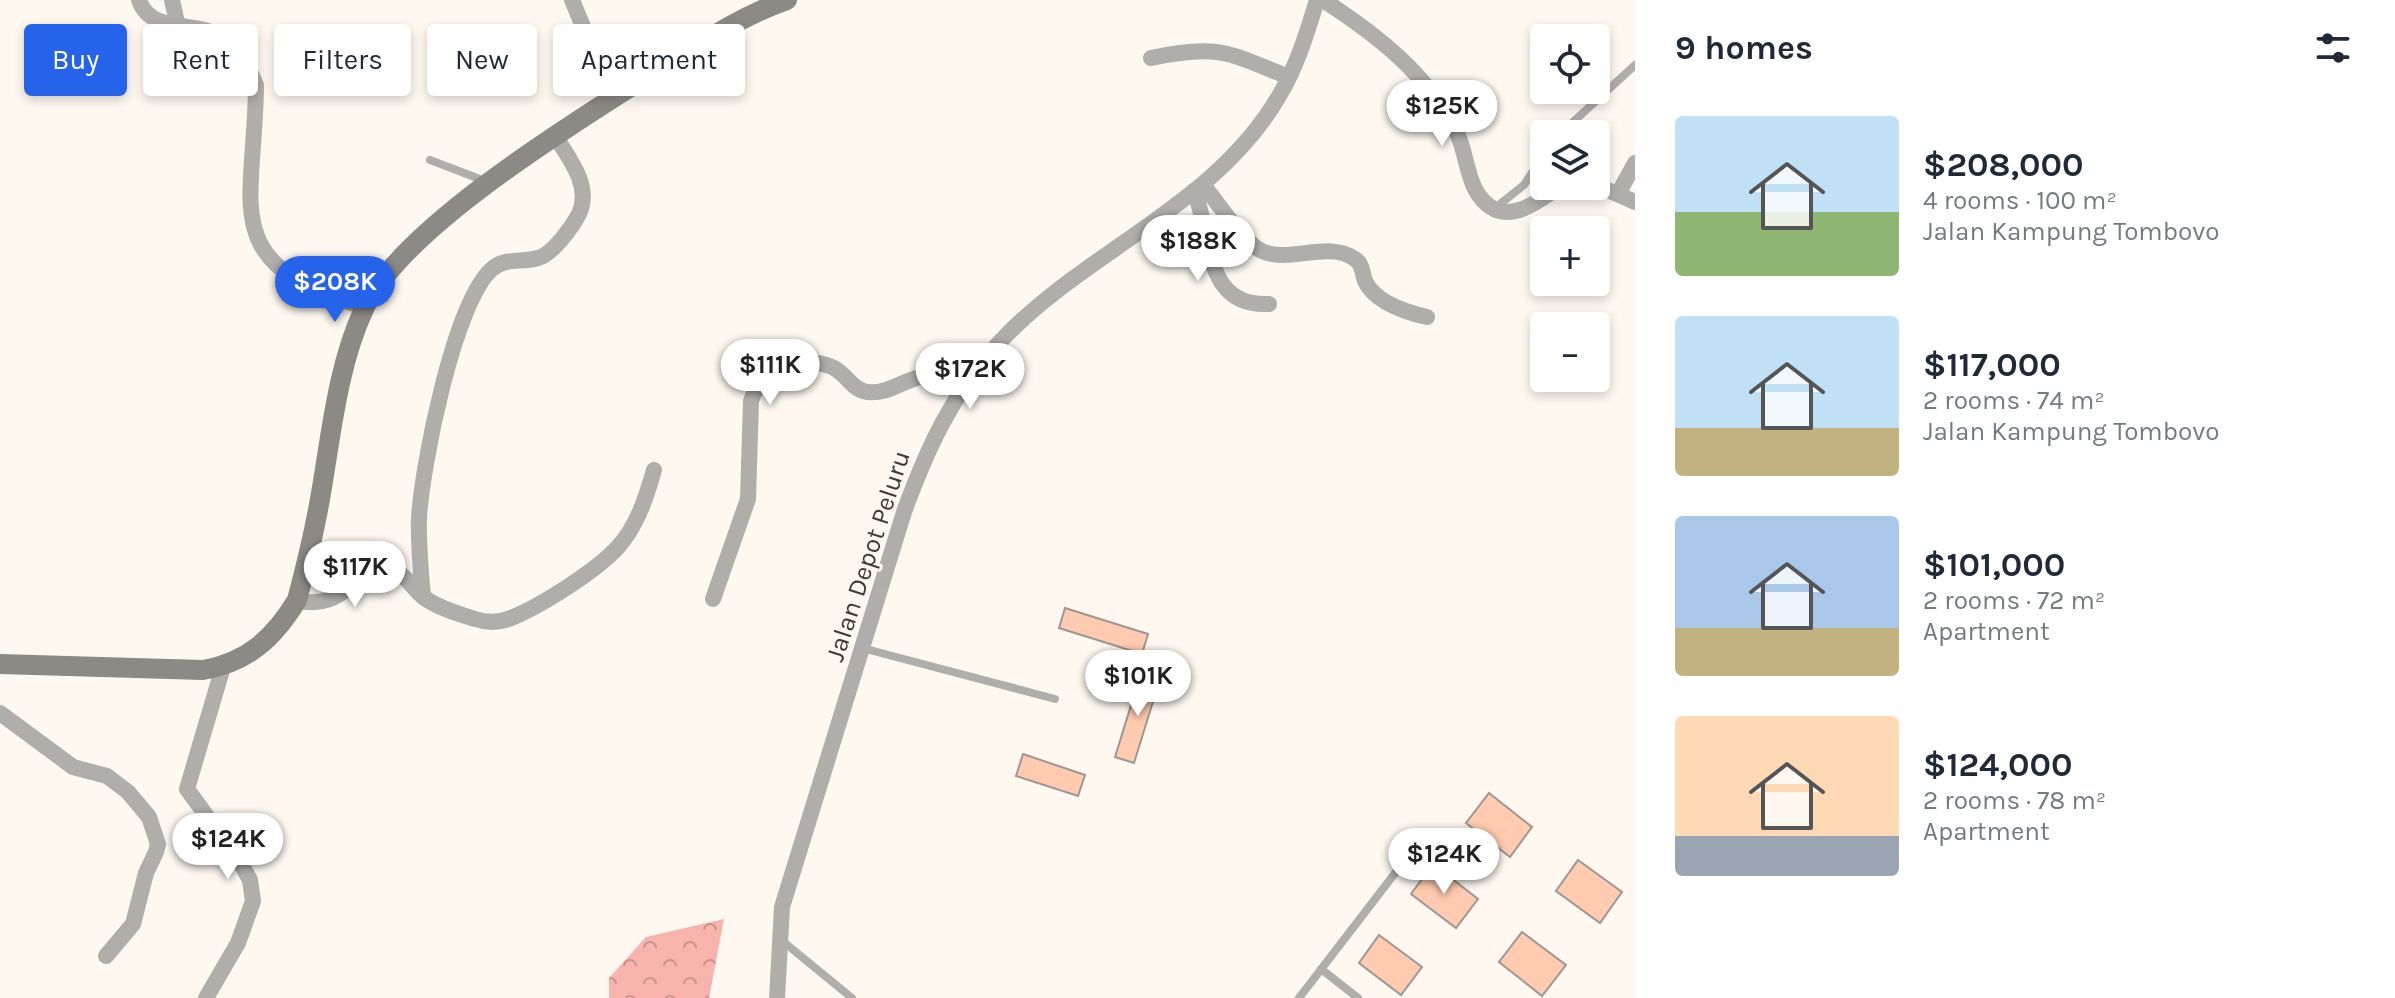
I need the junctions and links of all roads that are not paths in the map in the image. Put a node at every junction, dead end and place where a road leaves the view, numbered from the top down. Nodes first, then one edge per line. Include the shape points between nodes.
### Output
1 (139, 0) edge
2 (172, 0) edge
3 (572, 0) edge
4 (787, 0) edge
5 (1320, 0) edge
6 (170, 24) edge
7 (177, 24) edge
8 (1151, 58) dead end
9 (1635, 65) edge
10 (1288, 77) junction
11 (256, 96) edge
12 (612, 97) junction
13 (1575, 120) edge
14 (555, 136) junction
15 (430, 160) dead end
16 (1635, 163) edge
17 (1530, 176) edge
18 (491, 183) junction
19 (1199, 188) junction
20 (1610, 191) edge
21 (1618, 194) junction
22 (1539, 200) edge
23 (1635, 202) edge
24 (1494, 209) junction
25 (1269, 304) dead end
26 (364, 307) junction
27 (1427, 317) dead end
28 (959, 391) junction
29 (654, 470) dead end
30 (423, 597) junction
31 (713, 599) dead end
32 (297, 600) junction
33 (862, 648) junction
34 (0, 664) edge
35 (223, 667) junction
36 (1055, 699) dead end
37 (0, 713) edge
38 (1412, 851) dead end
39 (779, 938) junction
40 (106, 956) dead end
41 (1321, 969) junction
42 (781, 996) edge
43 (206, 998) edge
44 (852, 998) edge
45 (1299, 998) edge
46 (1358, 998) edge

1 - 6 street via 150,17
2 - 7 street
3 - 12 street
4 - 12 street
5 - 10 street, Jalan Depot Peluru
5 - 24 street via 1361,25 1431,91 1458,136 1474,188
8 - 10 street via 1208,49
9 - 13 lane
10 - 19 street, Jalan Depot Peluru via 1279,98
11 - 26 street via 248,207 253,233 268,258 301,284
12 - 14 street
14 - 18 street
14 - 30 street via 579,176 583,200 547,253 493,268 467,303 424,478 419,540
15 - 18 lane
16 - 21 street
17 - 24 lane
18 - 26 street via 410,250
19 - 25 street via 1208,246 1221,283 1235,299
19 - 27 street via 1255,247 1276,255 1348,255 1360,263 1371,290 1394,306
19 - 28 street, Jalan Depot Peluru via 1041,305 1000,341
20 - 21 street
21 - 23 street
22 - 24 street via 1509,213
26 - 32 street via 335,412
28 - 31 street via 926,376 882,392 863,391 822,363 806,362 767,376 751,401 748,499
28 - 33 street, Jalan Depot Peluru via 927,450
29 - 30 street via 643,507 618,547 511,618 481,621
30 - 32 street via 398,572 384,570 326,603
32 - 35 street via 269,639
33 - 36 lane
33 - 39 street, Jalan Depot Peluru via 782,907
34 - 35 street via 172,671
35 - 43 street via 187,789 240,862 253,901 238,943
37 - 40 street via 73,767 107,776 149,817 156,852 133,924
38 - 41 lane
39 - 42 street, Jalan Depot Peluru
39 - 44 lane
41 - 45 lane
41 - 46 lane

